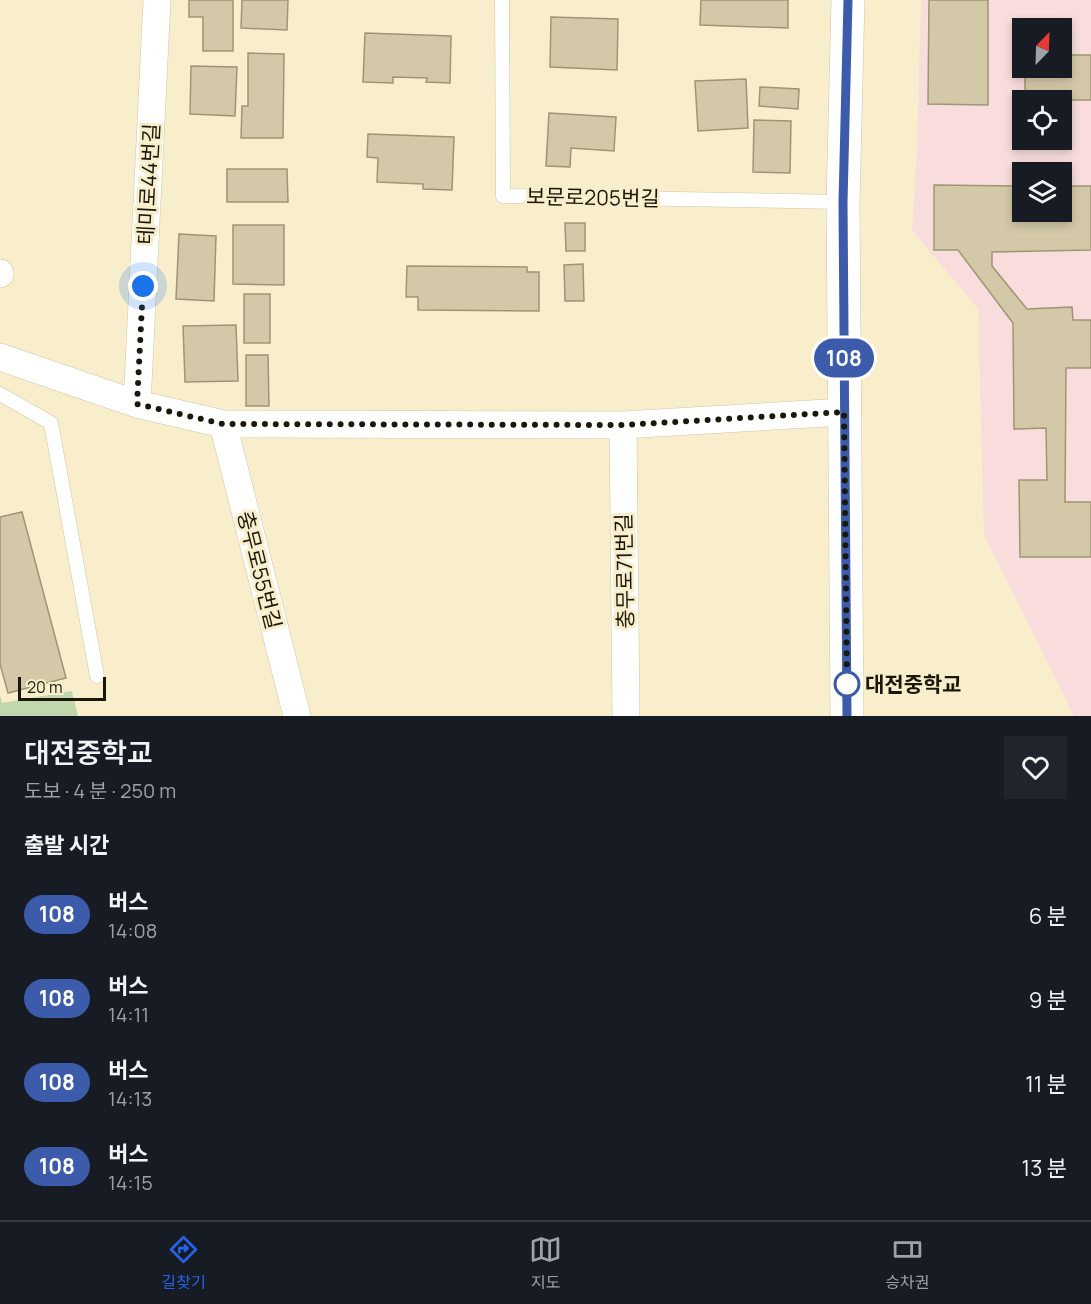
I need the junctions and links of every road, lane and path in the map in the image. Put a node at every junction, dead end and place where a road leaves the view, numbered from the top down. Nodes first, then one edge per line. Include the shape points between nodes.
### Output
1 (157, 0) edge
2 (502, 0) edge
3 (848, 0) edge
4 (843, 202) junction
5 (0, 357) edge
6 (0, 394) edge
7 (137, 404) junction
8 (844, 412) junction
9 (223, 424) junction
10 (623, 425) junction
11 (97, 676) dead end
12 (297, 716) edge
13 (626, 716) edge
14 (847, 716) edge

1 - 7 street, 테미로44번길
2 - 4 lane, 보문로205번길 via 503,196
3 - 4 main road
4 - 8 main road
5 - 7 street
6 - 11 lane via 51,423
7 - 9 street
8 - 10 street
8 - 14 main road
9 - 10 street
9 - 12 street, 충무로55번길
10 - 13 street, 충무로71번길

